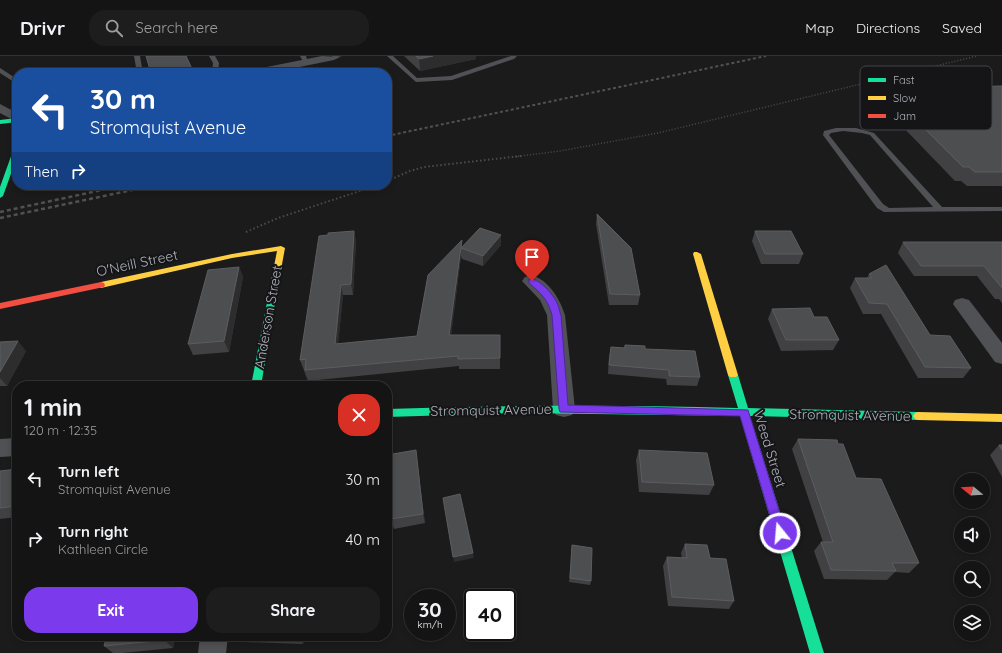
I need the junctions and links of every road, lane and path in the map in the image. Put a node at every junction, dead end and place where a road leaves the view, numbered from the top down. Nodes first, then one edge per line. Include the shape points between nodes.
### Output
1 (137, 56) edge
2 (212, 56) edge
3 (390, 56) edge
4 (514, 56) edge
5 (977, 56) edge
6 (337, 57) edge
7 (305, 59) edge
8 (936, 66) edge
9 (139, 68) edge
10 (215, 68) edge
11 (271, 68) edge
12 (0, 70) edge
13 (12, 78) edge
14 (860, 84) edge
15 (0, 108) edge
16 (12, 116) edge
17 (12, 120) edge
18 (0, 122) edge
19 (12, 163) edge
20 (392, 179) edge
21 (364, 190) edge
22 (0, 196) edge
23 (1002, 209) edge
24 (940, 210) junction
25 (245, 233) dead end
26 (280, 248) joint
27 (697, 254) dead end
28 (532, 281) dead end
29 (962, 304) dead end
30 (0, 306) edge
31 (1002, 357) edge
32 (257, 381) edge
33 (564, 409) junction
34 (392, 413) edge
35 (744, 413) junction
36 (1002, 418) edge
37 (12, 447) edge
38 (0, 448) edge
39 (213, 641) edge
40 (212, 653) edge
41 (817, 653) edge

1 - 9 lane
2 - 10 lane via 216,62
3 - 4 lane via 416,80 452,78
5 - 8 path
6 - 7 street
7 - 11 street
12 - 13 lane
14 - 20 path via 658,133 560,151 424,167
15 - 16 street
17 - 18 street
19 - 22 street
21 - 25 path via 279,216
23 - 24 lane
24 - 24 lane via 868,131 826,132 880,206 887,210
26 - 30 street, O'Neill Street via 238,254
26 - 32 street, Anderson Street
27 - 35 street, Weed Street
28 - 33 street via 553,303 556,315
29 - 31 street
33 - 34 street, Stromquist Avenue
33 - 35 street, Stromquist Avenue
35 - 36 street, Stromquist Avenue
35 - 41 street, Weed Street
37 - 38 street
39 - 40 street

